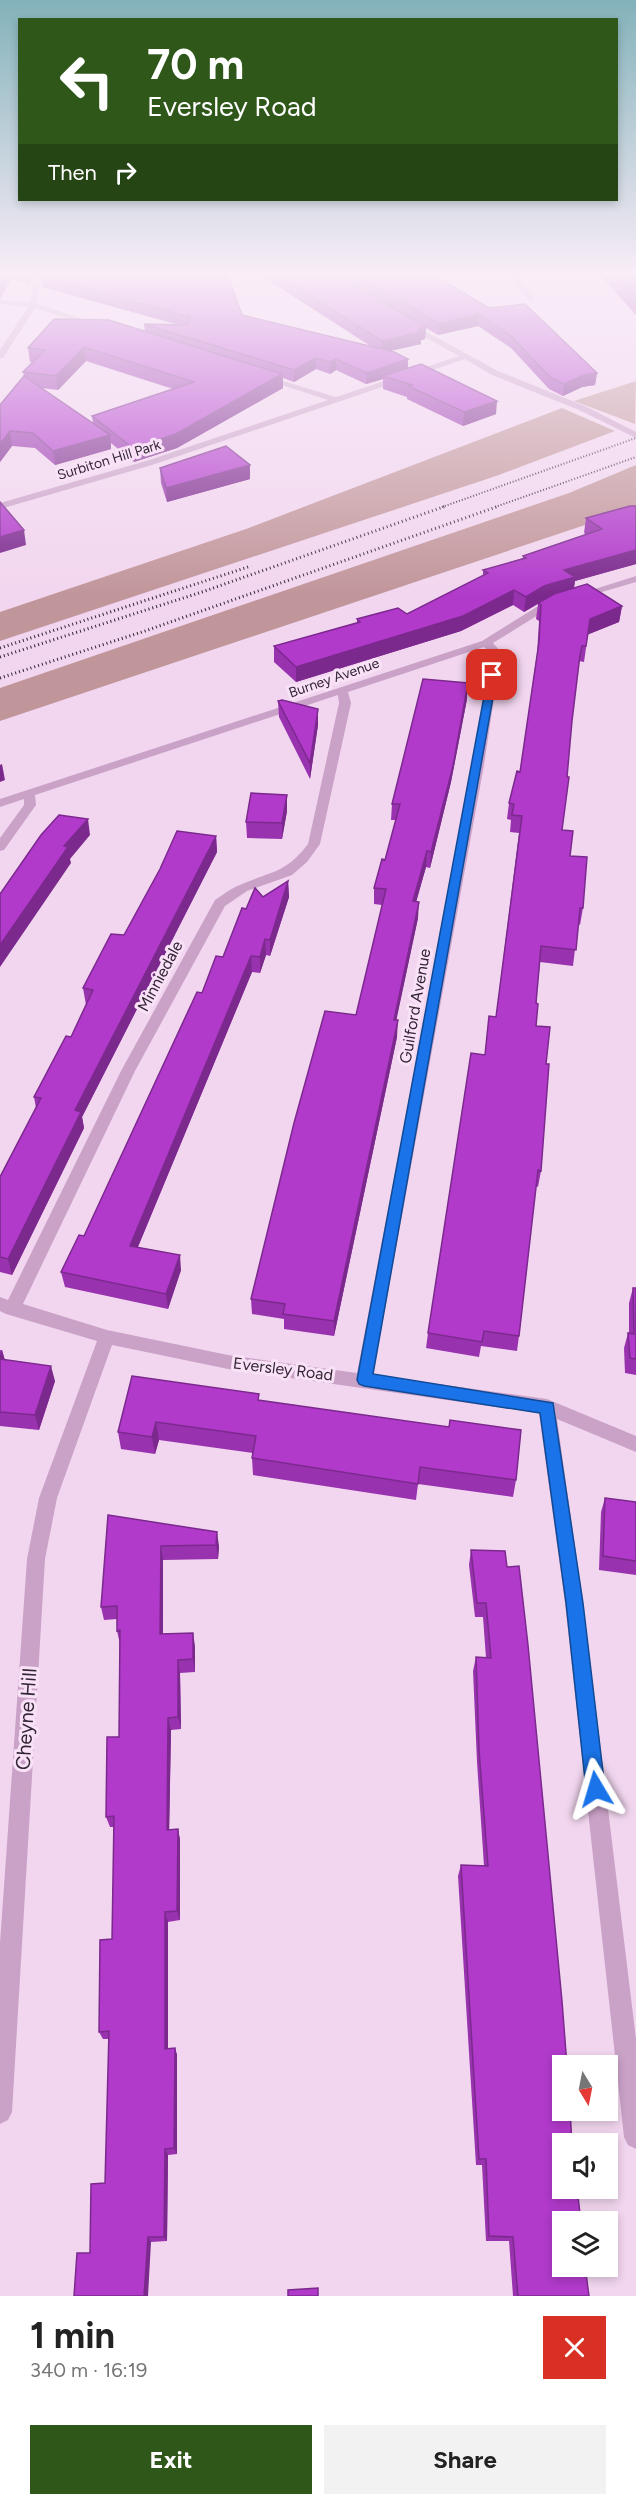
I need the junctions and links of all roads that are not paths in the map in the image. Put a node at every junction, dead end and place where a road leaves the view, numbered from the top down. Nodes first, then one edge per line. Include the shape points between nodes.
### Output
1 (275, 380) edge
2 (392, 380) edge
3 (512, 380) edge
4 (334, 399) junction
5 (636, 435) edge
6 (0, 506) edge
7 (636, 579) edge
8 (486, 643) junction
9 (343, 692) junction
10 (28, 794) junction
11 (0, 803) edge
12 (0, 847) edge
13 (6, 1306) edge
14 (107, 1337) junction
15 (364, 1380) junction
16 (547, 1407) junction
17 (636, 1444) edge
18 (0, 2112) edge
19 (636, 2138) edge

1 - 4 street
2 - 4 street, Surbiton Hill Park
3 - 5 street
4 - 6 street, Surbiton Hill Park via 149,463
7 - 8 street, Burney Avenue via 547,605
8 - 9 street, Burney Avenue
8 - 15 street, Guilford Avenue via 496,652 478,765
9 - 10 street, Burney Avenue
9 - 13 street, Minniedale via 345,703 314,844 288,872 243,888 220,903
10 - 11 street, Burney Avenue
10 - 12 street via 30,806
13 - 14 street, Eversley Road
14 - 15 street, Eversley Road via 228,1362
14 - 18 street, Cheyne Hill via 48,1498 36,1559
15 - 16 street, Eversley Road
16 - 17 street, Eversley Road
16 - 19 street via 576,1615

